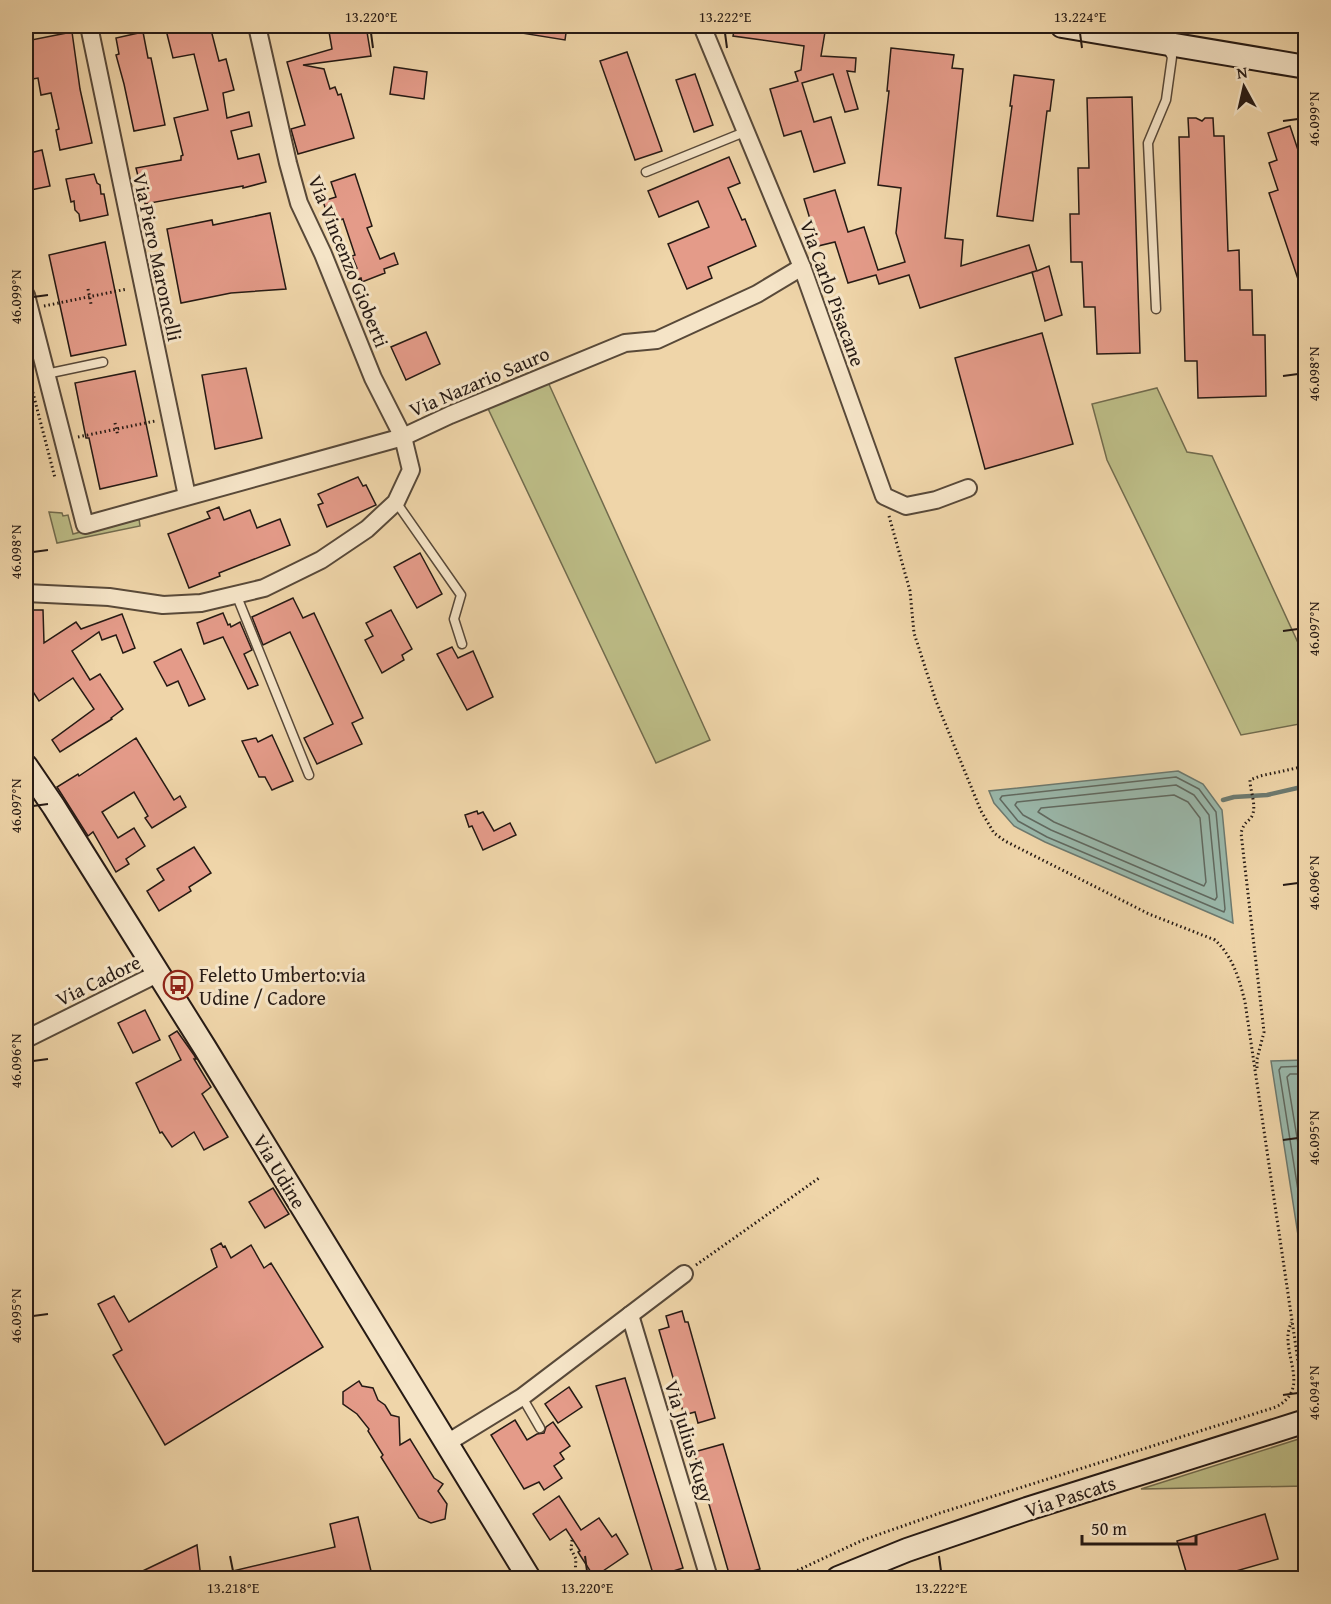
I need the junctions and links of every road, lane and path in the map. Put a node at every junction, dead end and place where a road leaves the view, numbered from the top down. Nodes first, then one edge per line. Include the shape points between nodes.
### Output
1 (88, 26) edge
2 (257, 26) edge
3 (702, 26) edge
4 (1062, 26) edge
5 (1157, 39) junction
6 (1305, 67) edge
7 (747, 131) junction
8 (646, 172) dead end
9 (802, 267) junction
10 (143, 286) junction
11 (88, 289) dead end
12 (26, 295) edge
13 (89, 297) junction
14 (91, 304) dead end
15 (44, 306) dead end
16 (1156, 309) dead end
17 (103, 362) dead end
18 (46, 374) junction
19 (170, 417) junction
20 (115, 423) dead end
21 (116, 429) junction
22 (118, 436) dead end
23 (78, 437) dead end
24 (403, 437) junction
25 (968, 488) dead end
26 (187, 496) junction
27 (884, 496) junction
28 (396, 502) junction
29 (26, 593) edge
30 (236, 594) junction
31 (462, 644) dead end
32 (26, 766) edge
33 (1305, 766) edge
34 (309, 776) dead end
35 (157, 974) junction
36 (26, 1039) edge
37 (1257, 1078) junction
38 (819, 1178) dead end
39 (684, 1274) joint
40 (630, 1315) junction
41 (1291, 1320) junction
42 (522, 1397) junction
43 (1305, 1411) edge
44 (540, 1428) dead end
45 (447, 1443) junction
46 (572, 1540) dead end
47 (573, 1576) dead end
48 (529, 1578) edge
49 (709, 1578) edge
50 (781, 1578) edge
51 (838, 1578) edge

1 - 10 street, Via Piero Maroncelli
2 - 24 street, Via Vincenzo Gioberti via 299,203 373,378
3 - 7 street, Via Carlo Pisacane
4 - 5 street
5 - 6 street
5 - 16 lane via 1172,57 1166,100 1148,143
7 - 8 lane
7 - 9 street, Via Carlo Pisacane
9 - 24 street, Via Nazario Sauro via 757,294 657,340 625,343
9 - 27 street, Via Carlo Pisacane
10 - 13 path
10 - 19 street, Via Piero Maroncelli
11 - 13 path
12 - 18 street
13 - 14 path
13 - 15 path
17 - 18 lane
18 - 26 street via 85,525
19 - 21 path
19 - 26 street, Via Piero Maroncelli
20 - 21 path
21 - 22 path
21 - 23 path
24 - 26 street
24 - 28 street, Via Nazario Sauro via 411,470
25 - 27 street via 906,506
27 - 37 path via 910,591 914,633 940,712 989,826 1005,841 1149,914 1215,940 1224,948 1240,982
28 - 30 street, Via Nazario Sauro via 367,529 321,560 264,588
28 - 31 lane via 460,595 454,619
29 - 30 street, Via Nazario Sauro via 109,597 163,605 201,603
30 - 34 lane
32 - 35 street, Via Udine
33 - 37 path via 1250,780 1254,807 1241,833 1264,1032
35 - 36 street, Via Cadore
35 - 45 street, Via Udine
37 - 41 path
38 - 39 path
39 - 40 street
40 - 42 street
40 - 49 street, Via Julius Kugy
41 - 43 path
41 - 50 path via 1288,1337 1294,1381 1293,1392 1284,1403 940,1513 874,1536
42 - 44 lane
42 - 45 street
43 - 51 street, Via Pascats via 907,1550
45 - 48 street, Via Udine
46 - 47 path via 576,1559

